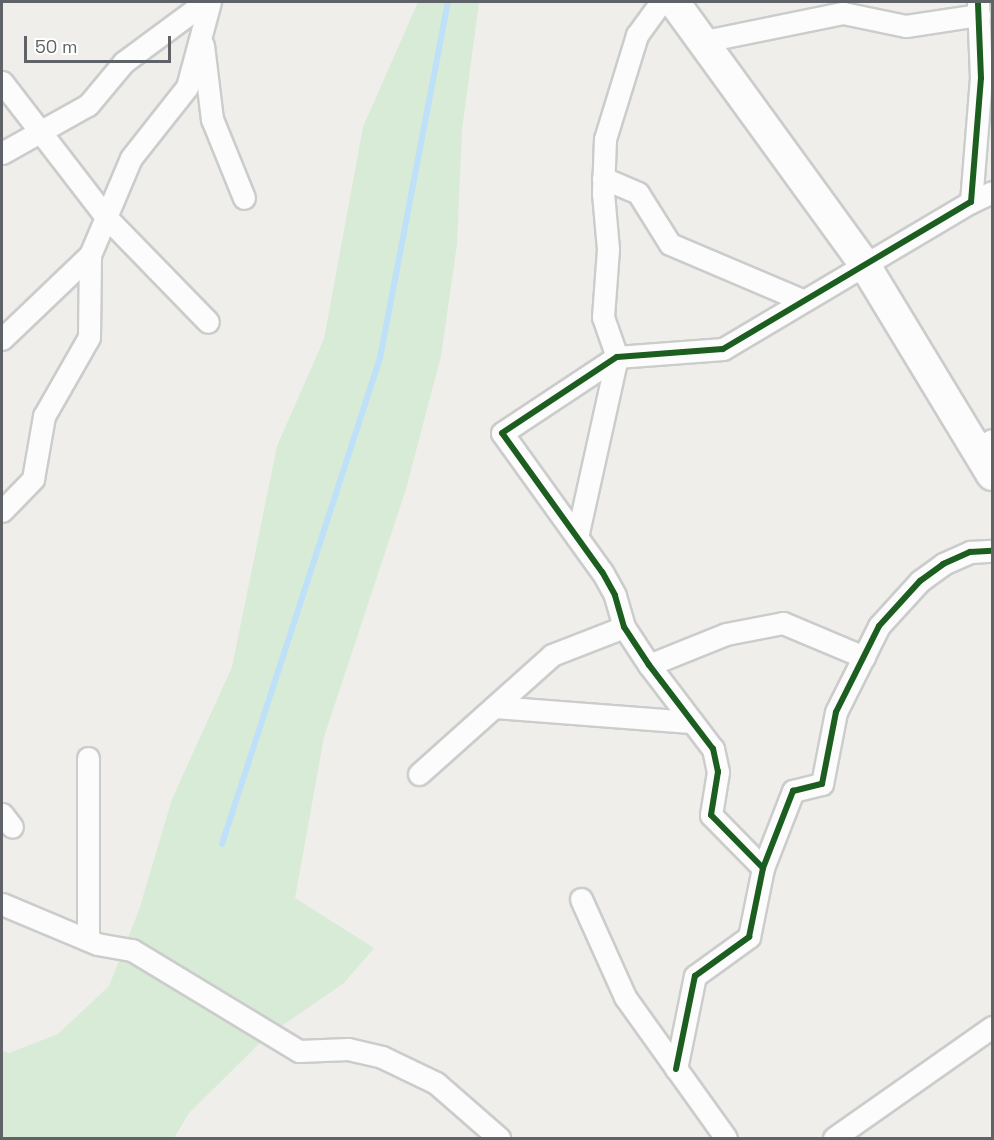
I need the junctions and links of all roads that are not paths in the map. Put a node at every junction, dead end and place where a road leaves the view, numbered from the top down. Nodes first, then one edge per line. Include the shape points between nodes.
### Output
1 (661, 2) edge
2 (674, 2) edge
3 (200, 4) edge
4 (978, 8) edge
5 (201, 34) junction
6 (700, 42) junction
7 (2, 82) edge
8 (41, 130) junction
9 (2, 153) edge
10 (603, 178) junction
11 (993, 192) edge
12 (244, 198) dead end
13 (971, 202) junction
14 (106, 217) junction
15 (90, 255) junction
16 (863, 261) junction
17 (802, 300) junction
18 (208, 322) dead end
19 (2, 339) edge
20 (617, 357) junction
21 (985, 445) edge
22 (993, 475) edge
23 (2, 511) edge
24 (577, 537) junction
25 (993, 551) edge
26 (624, 627) junction
27 (864, 657) junction
28 (649, 665) junction
29 (496, 706) junction
30 (689, 722) junction
31 (88, 758) dead end
32 (419, 774) dead end
33 (763, 868) junction
34 (581, 899) dead end
35 (2, 904) edge
36 (88, 940) junction
37 (993, 1027) edge
38 (676, 1069) junction
39 (499, 1138) edge
40 (726, 1138) edge
41 (834, 1138) edge

1 - 10 street via 637,36 605,139
2 - 6 street
3 - 5 street
3 - 8 street via 124,62 88,105
4 - 6 street via 906,26 843,13
4 - 13 street via 981,78
5 - 12 street via 212,119
5 - 14 street via 187,87 131,158
6 - 16 street
7 - 8 street
8 - 9 street
8 - 14 street
10 - 17 street via 638,193 670,244
10 - 20 street via 608,249 603,317
11 - 13 street
13 - 16 street
14 - 15 street
14 - 18 street
15 - 19 street
15 - 23 street via 88,337 44,416 33,479
16 - 17 street
16 - 21 street
17 - 20 street via 723,349
20 - 24 street
20 - 24 street via 502,433
21 - 22 street
24 - 26 street via 615,595
25 - 27 street via 970,552 920,581 879,626
26 - 28 street
26 - 29 street via 552,656
27 - 28 street via 783,623 726,634
27 - 33 street via 836,712 822,784 793,791
28 - 30 street
29 - 30 street
29 - 32 street
30 - 33 street via 713,749 718,772 711,815
31 - 36 street
33 - 38 street via 749,937 695,976
34 - 38 street via 625,997
35 - 36 street
36 - 39 street via 132,950 299,1051 348,1049 382,1057 436,1083
37 - 41 street
38 - 40 street

